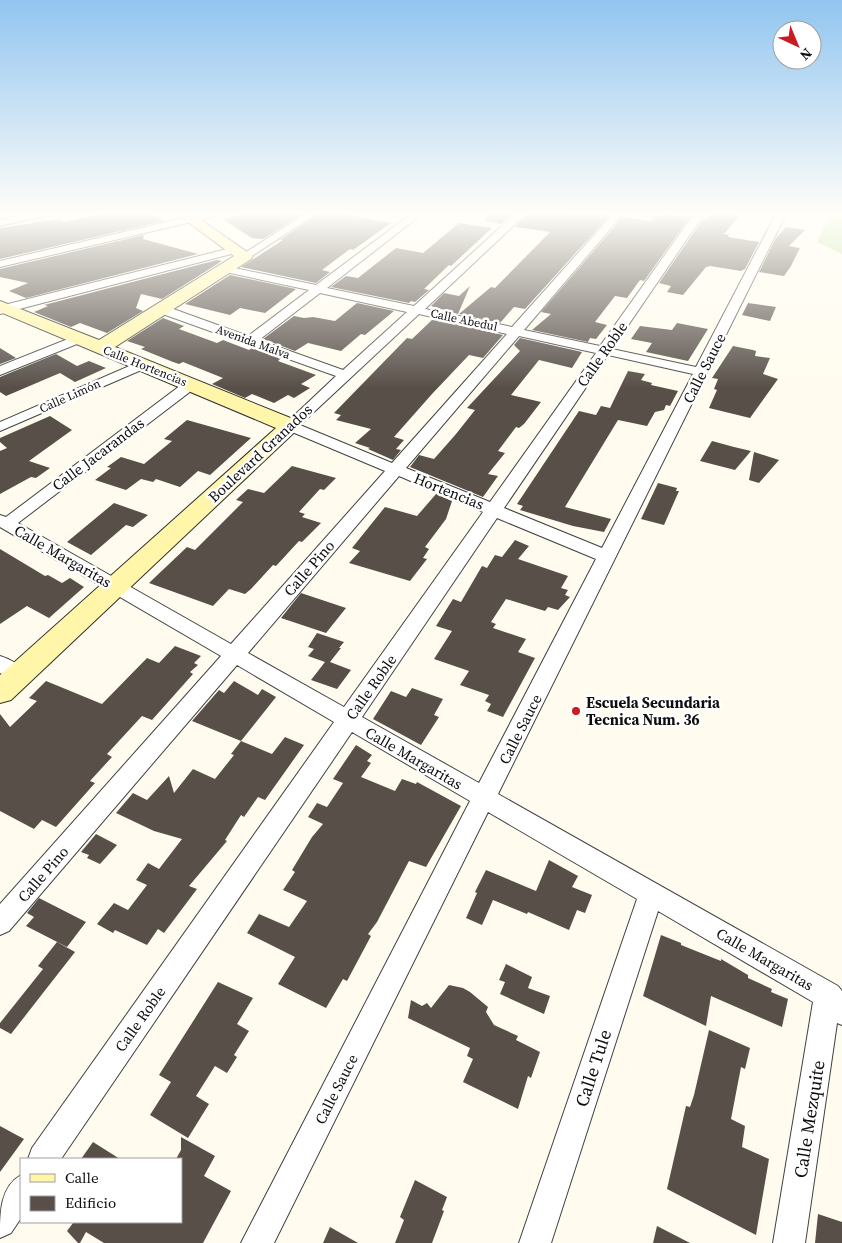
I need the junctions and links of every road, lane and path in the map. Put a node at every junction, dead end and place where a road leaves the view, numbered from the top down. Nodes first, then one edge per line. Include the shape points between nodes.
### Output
1 (168, 272) edge
2 (214, 272) edge
3 (271, 272) edge
4 (340, 272) edge
5 (458, 272) edge
6 (567, 272) edge
7 (658, 272) edge
8 (752, 272) edge
9 (318, 289) junction
10 (2, 308) edge
11 (161, 310) junction
12 (416, 310) junction
13 (515, 332) junction
14 (78, 339) junction
15 (249, 341) junction
16 (100, 348) junction
17 (604, 351) junction
18 (141, 365) junction
19 (0, 371) edge
20 (702, 372) junction
21 (345, 375) junction
22 (190, 385) junction
23 (290, 426) junction
24 (0, 427) edge
25 (395, 469) junction
26 (493, 510) junction
27 (3, 522) edge
28 (608, 557) junction
29 (115, 586) junction
30 (234, 654) junction
31 (6, 676) edge
32 (348, 720) junction
33 (485, 798) junction
34 (652, 894) junction
35 (0, 923) edge
36 (835, 1003) edge
37 (45, 1158) edge
38 (20, 1192) edge
39 (0, 1222) edge
40 (258, 1243) edge
41 (535, 1243) edge
42 (789, 1243) edge

1 - 10 street
2 - 11 street
3 - 9 street, Calle Abedul
4 - 9 street
5 - 12 street, Boulevard Granados
6 - 13 street, Calle Pino
7 - 17 street, Calle Roble
8 - 20 street, Calle Sauce
9 - 12 street, Calle Abedul
9 - 15 street
10 - 14 street, Calle Hortencias
11 - 15 street, Avenida Malva
11 - 16 street
12 - 13 street, Calle Abedul
12 - 21 street, Boulevard Granados
13 - 17 street, Calle Abedul
13 - 25 street, Calle Pino
14 - 16 street, Calle Hortencias
14 - 19 street
15 - 21 street, Avenida Malva
16 - 18 street, Calle Hortencias
17 - 20 street, Calle Abedul
17 - 26 street, Calle Roble
18 - 22 street, Calle Hortencias
18 - 24 street, Calle Limón
20 - 28 street, Calle Sauce
21 - 23 street, Boulevard Granados
22 - 23 street, Calle Hortencias
22 - 27 street, Calle Jacarandas
23 - 25 street, Hortencias
23 - 29 street, Boulevard Granados
25 - 26 street, Hortencias
25 - 30 street, Calle Pino
26 - 28 street, Hortencias
26 - 32 street, Calle Roble
27 - 29 street, Calle Margaritas
28 - 33 street, Calle Sauce
29 - 30 street, Calle Margaritas
29 - 31 street, Boulevard Granados
30 - 32 street, Calle Margaritas
30 - 35 street, Calle Pino
32 - 33 street, Calle Margaritas
32 - 37 street, Calle Roble
33 - 34 street, Calle Margaritas
33 - 40 street, Calle Sauce
34 - 36 street, Calle Margaritas
34 - 41 street, Calle Tule
36 - 42 street, Calle Mezquite
38 - 39 street

